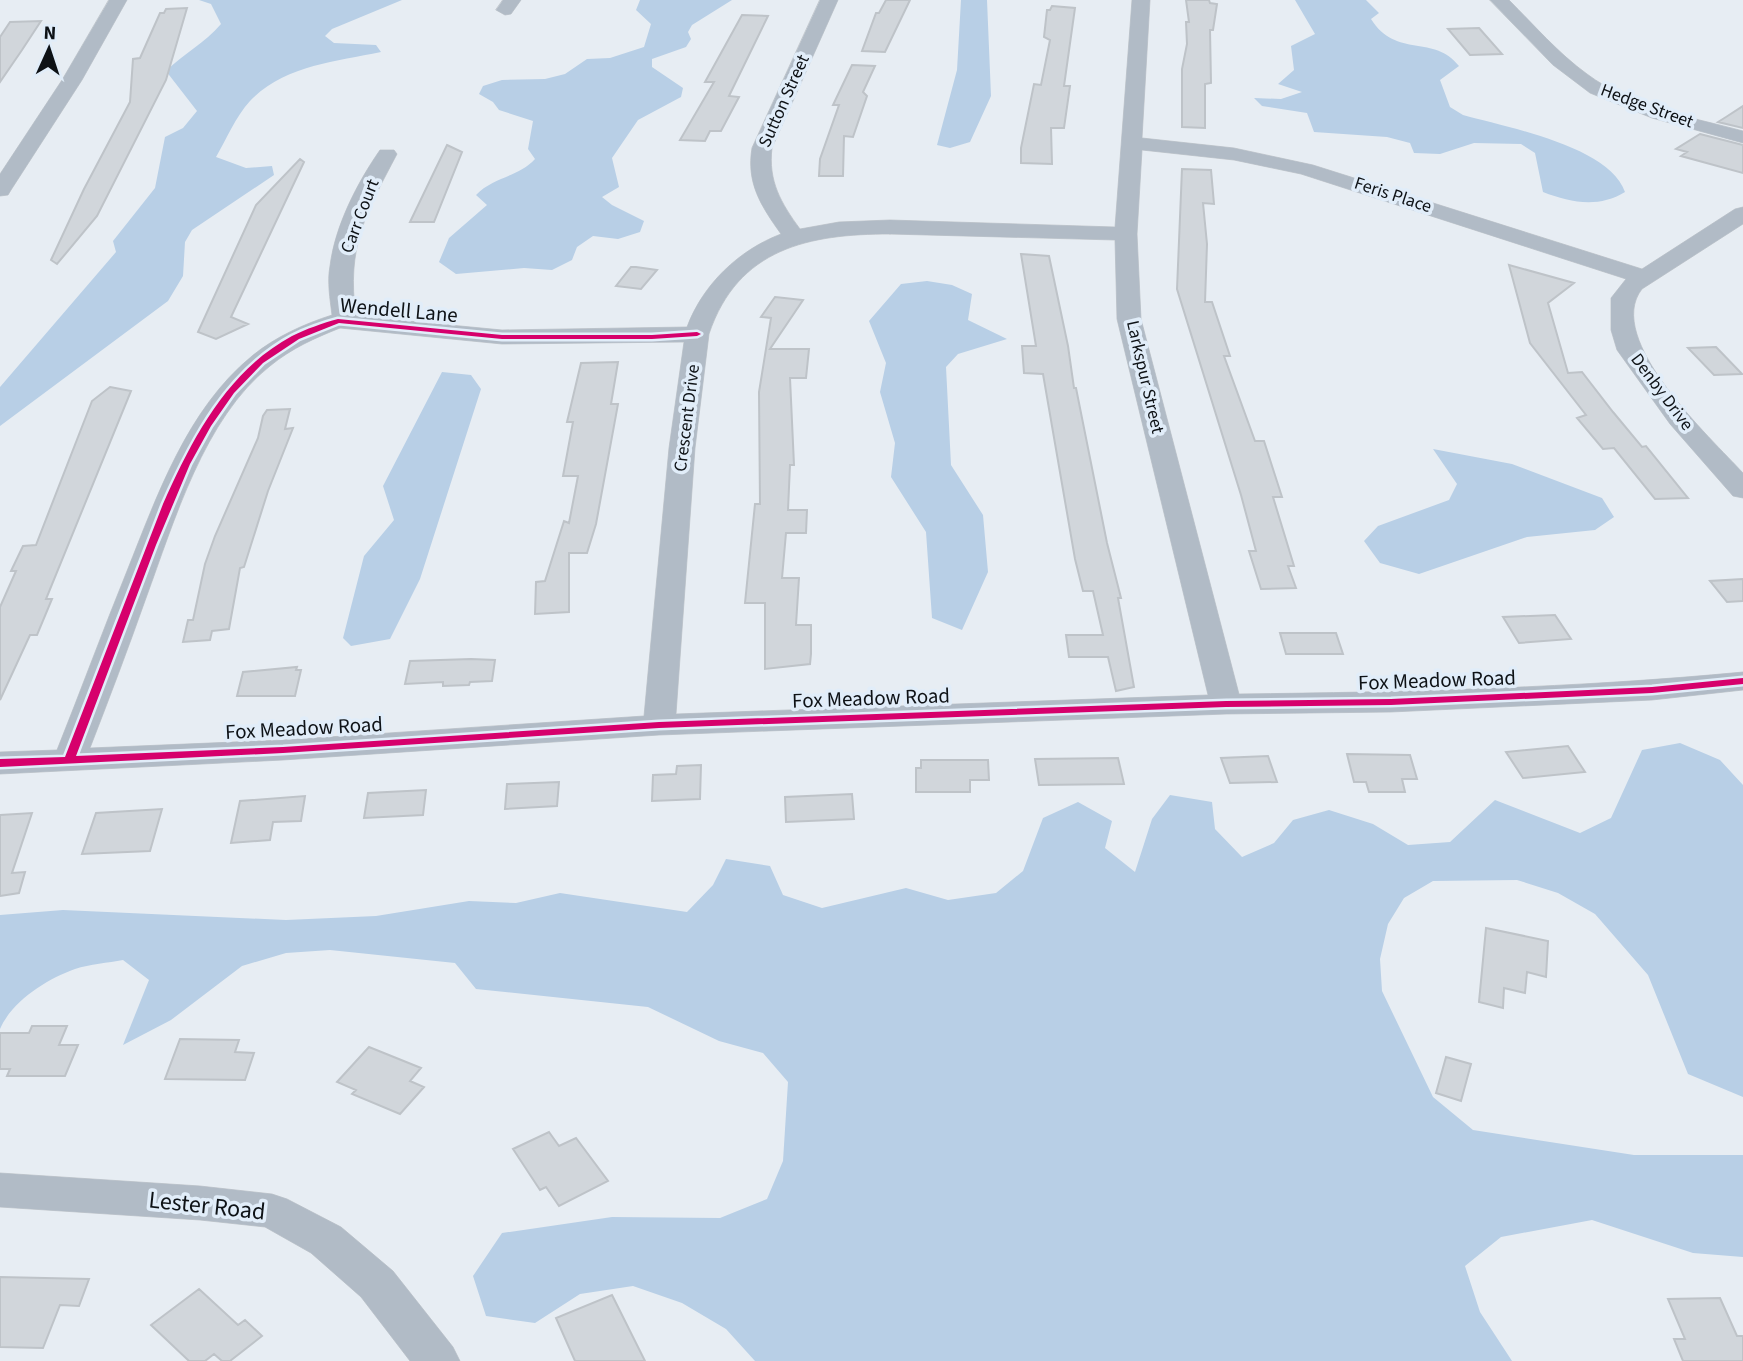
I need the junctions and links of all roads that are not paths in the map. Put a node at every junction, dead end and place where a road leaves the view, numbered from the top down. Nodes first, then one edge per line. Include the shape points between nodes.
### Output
1 (118, 0) edge
2 (829, 0) edge
3 (1141, 0) edge
4 (1499, 0) edge
5 (1743, 137) edge
6 (1134, 143) junction
7 (387, 155) dead end
8 (0, 190) edge
9 (1743, 214) edge
10 (1126, 234) junction
11 (795, 237) junction
12 (1645, 277) junction
13 (345, 321) junction
14 (697, 334) junction
15 (1743, 490) edge
16 (1743, 681) edge
17 (1226, 704) junction
18 (659, 725) junction
19 (69, 760) junction
20 (0, 763) edge
21 (0, 1190) edge
22 (437, 1361) edge

1 - 8 street
2 - 11 street, Sutton Street via 757,167 776,211
3 - 6 street, Larkspur Street
4 - 5 street, Hedge Street via 1582,80 1625,102
6 - 10 street, Larkspur Street
6 - 12 street, Feris Place via 1234,154 1307,169
7 - 13 street, Carr Court via 341,265
9 - 12 street, Denby Drive
10 - 11 street, Crescent Drive via 877,227
10 - 17 street, Larkspur Street via 1129,319
11 - 14 street, Crescent Drive via 752,256 715,298
12 - 15 street, Denby Drive via 1623,298 1623,330 1629,350 1679,418
13 - 14 street, Wendell Lane via 502,337
13 - 19 street, Wendell Lane via 322,325 254,367 209,418 178,478
14 - 18 street, Crescent Drive via 682,447
16 - 17 street, Fox Meadow Road via 1652,690 1391,702
17 - 18 street, Fox Meadow Road
18 - 19 street, Fox Meadow Road
19 - 20 street, Fox Meadow Road
21 - 22 street, Lester Road via 272,1211 326,1240 377,1284

